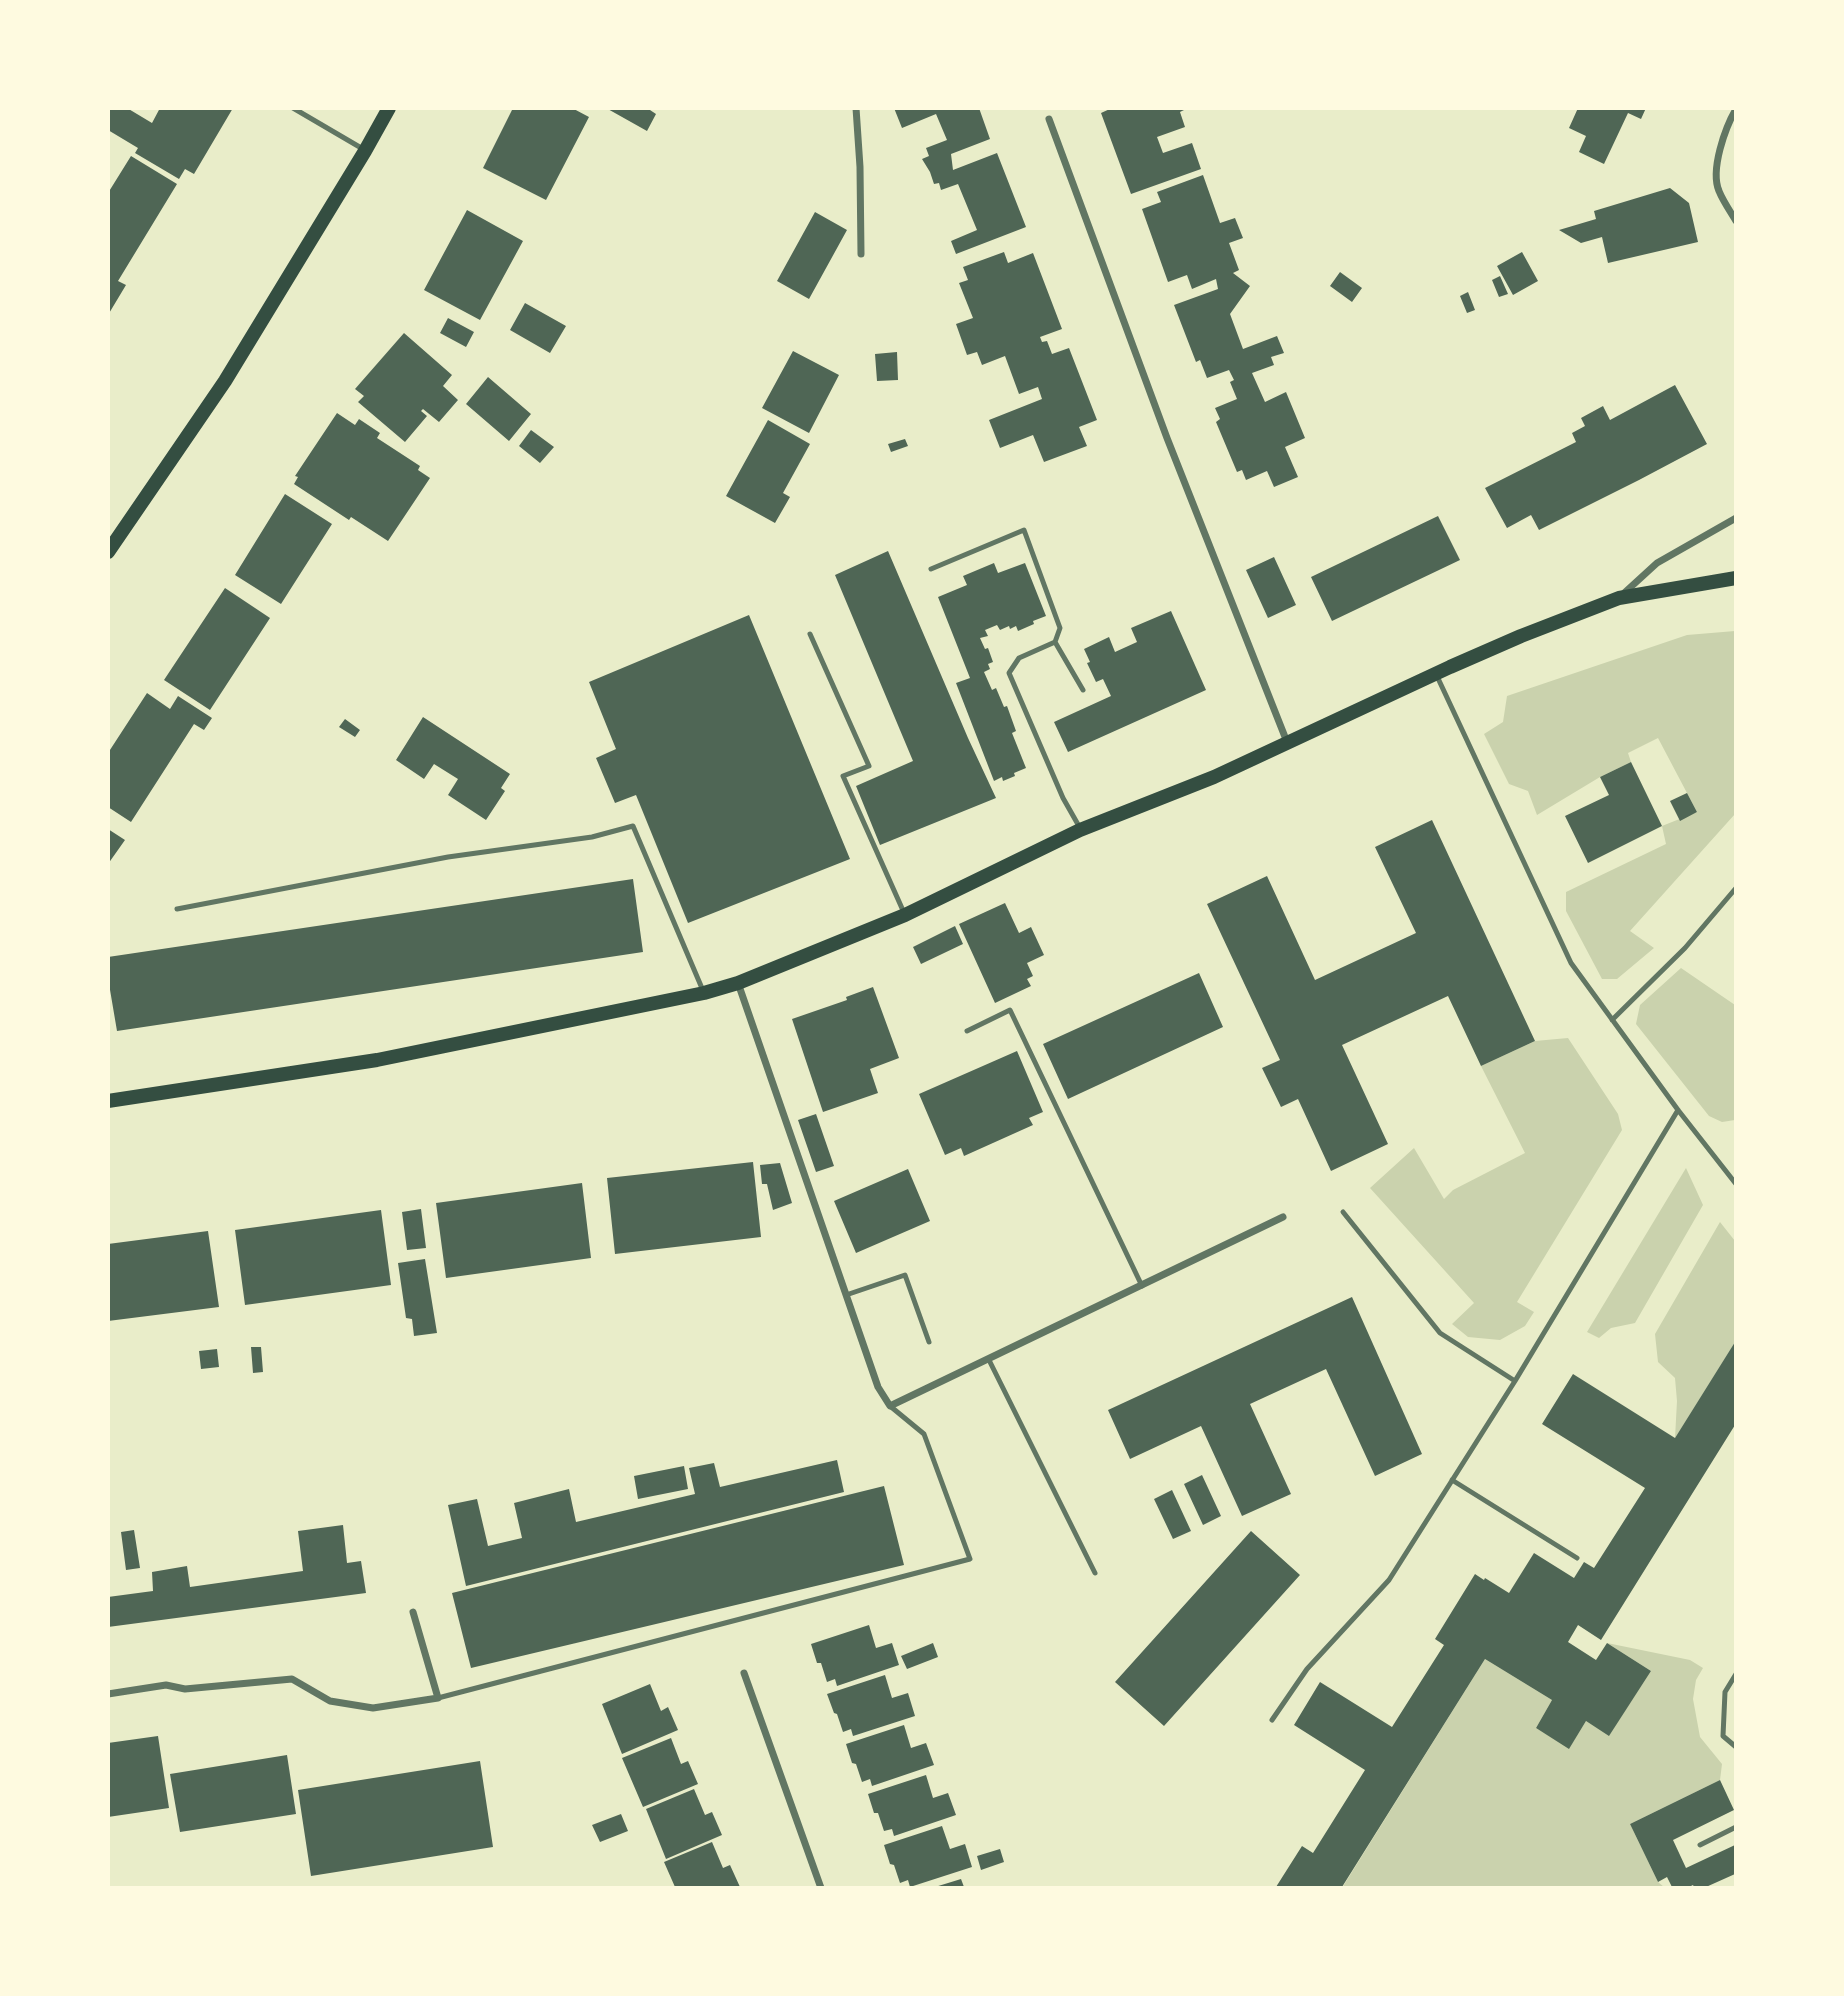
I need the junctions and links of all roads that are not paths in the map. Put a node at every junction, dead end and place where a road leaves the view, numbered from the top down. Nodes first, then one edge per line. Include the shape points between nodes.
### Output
1 (293, 108) edge
2 (388, 108) edge
3 (856, 108) edge
4 (1735, 109) edge
5 (1049, 119) dead end
6 (365, 151) junction
7 (1735, 221) edge
8 (861, 254) dead end
9 (1735, 518) edge
10 (108, 552) edge
11 (931, 569) dead end
12 (1735, 578) edge
13 (1619, 598) junction
14 (810, 634) dead end
15 (1055, 642) junction
16 (1436, 674) junction
17 (1083, 690) dead end
18 (1287, 742) junction
19 (1080, 830) junction
20 (1735, 888) edge
21 (177, 909) dead end
22 (905, 915) junction
23 (738, 983) junction
24 (704, 993) junction
25 (1612, 1020) junction
26 (968, 1031) dead end
27 (108, 1101) edge
28 (1678, 1110) junction
29 (1735, 1184) edge
30 (1343, 1212) dead end
31 (1283, 1217) dead end
32 (1142, 1286) junction
33 (846, 1296) junction
34 (929, 1342) dead end
35 (989, 1360) junction
36 (1515, 1381) junction
37 (890, 1406) junction
38 (1452, 1480) junction
39 (1577, 1558) dead end
40 (1095, 1573) dead end
41 (414, 1612) dead end
42 (744, 1673) dead end
43 (1735, 1674) edge
44 (108, 1694) edge
45 (439, 1698) junction
46 (1272, 1720) dead end
47 (1735, 1747) edge
48 (1735, 1827) edge
49 (1700, 1845) dead end
50 (821, 1888) edge

1 - 6 lane
2 - 6 main road
3 - 8 street
4 - 7 street via 1716,170 1718,189
5 - 18 street via 1167,438
6 - 10 main road via 225,381
9 - 13 street via 1657,563
11 - 15 lane via 1024,530 1060,628
12 - 13 main road
13 - 16 main road
14 - 22 lane via 869,766 843,776
15 - 17 lane
15 - 19 lane via 1019,659 1009,673
16 - 18 main road
16 - 25 lane via 1571,963
18 - 19 main road via 1214,777
19 - 22 main road
20 - 25 lane via 1685,948
21 - 24 lane via 633,826
22 - 23 main road
23 - 24 main road
23 - 33 street
24 - 27 main road via 377,1060
25 - 28 lane
26 - 32 lane via 1010,1010
28 - 29 lane
28 - 36 lane
30 - 36 lane via 1440,1333
31 - 32 street
32 - 35 street
33 - 34 lane via 905,1275
33 - 37 street via 878,1387
35 - 37 street
35 - 40 lane
36 - 38 lane
37 - 45 lane via 924,1434 970,1559
38 - 39 lane
38 - 46 lane via 1389,1580 1307,1669
41 - 45 street
42 - 50 street
43 - 47 lane via 1725,1692 1723,1736
44 - 45 street via 166,1685 185,1689 292,1679 330,1701 373,1708
48 - 49 lane

